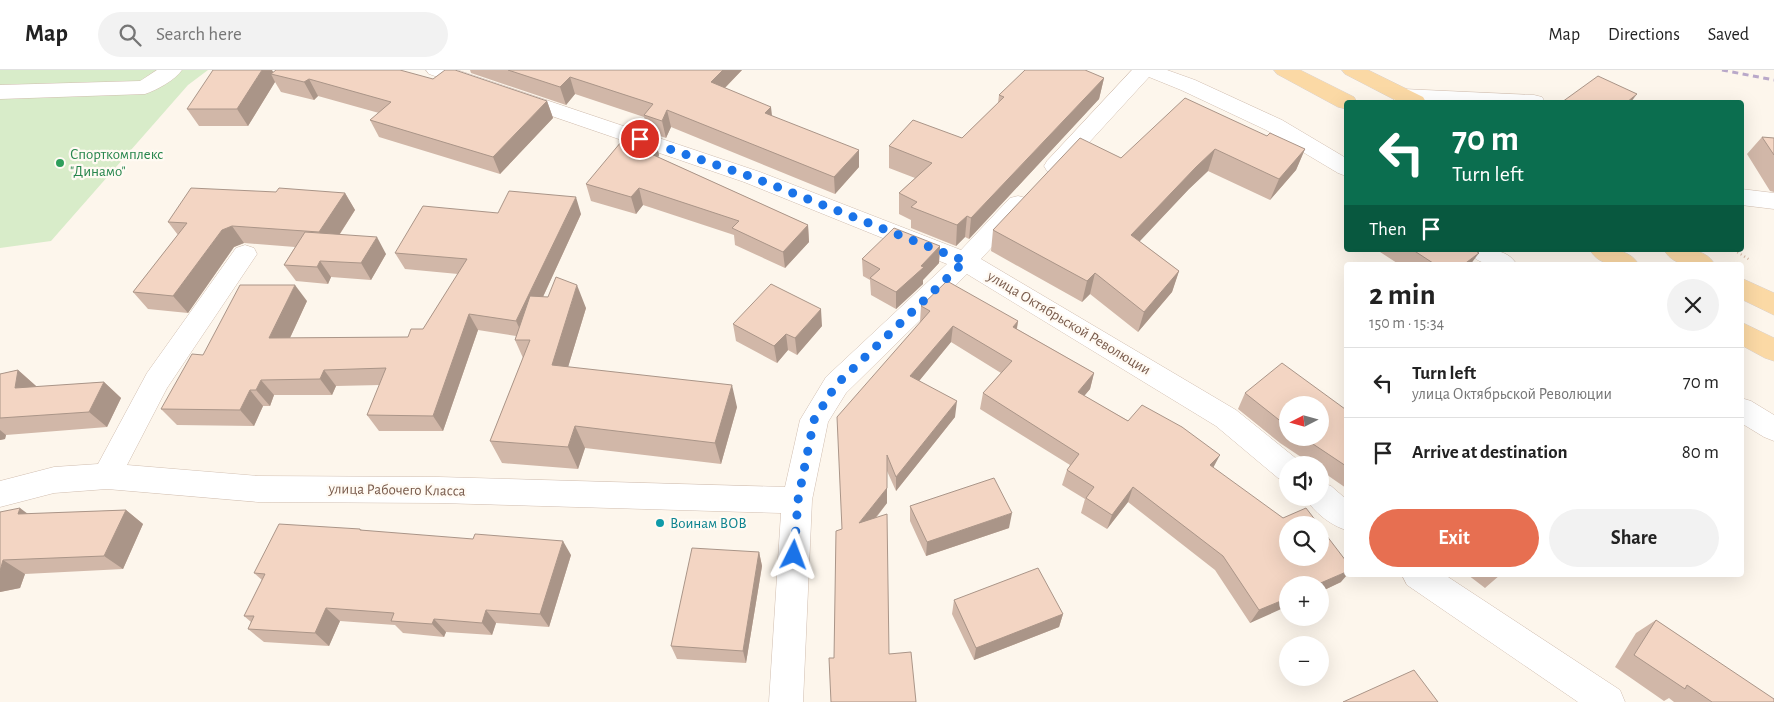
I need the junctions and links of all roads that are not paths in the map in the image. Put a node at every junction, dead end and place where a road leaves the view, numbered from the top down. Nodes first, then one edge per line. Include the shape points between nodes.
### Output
1 (172, 70) edge
2 (436, 70) edge
3 (1144, 70) edge
4 (1148, 70) edge
5 (1284, 70) edge
6 (1352, 70) edge
7 (0, 92) edge
8 (1409, 99) edge
9 (1451, 100) edge
10 (1344, 101) edge
11 (1344, 167) edge
12 (1744, 197) edge
13 (1774, 202) edge
14 (1483, 252) edge
15 (1605, 252) edge
16 (1680, 252) edge
17 (245, 254) dead end
18 (965, 261) junction
19 (1500, 262) edge
20 (1623, 262) edge
21 (1698, 262) edge
22 (1744, 289) edge
23 (1774, 305) edge
24 (1744, 334) edge
25 (1774, 351) edge
26 (1744, 411) edge
27 (1774, 429) edge
28 (1279, 461) edge
29 (107, 476) junction
30 (0, 494) edge
31 (798, 500) junction
32 (1329, 503) edge
33 (1344, 515) edge
34 (1421, 577) edge
35 (786, 702) edge
36 (1608, 702) edge

1 - 7 street via 145,87
2 - 18 street, улица Октябрьской Революции via 752,177
3 - 18 street
4 - 11 street via 1274,125
5 - 10 main road
6 - 8 main road
8 - 9 street
12 - 13 street
14 - 19 street
15 - 20 main road
16 - 21 main road
17 - 29 street via 157,381
18 - 28 street, улица Октябрьской Революции via 1226,418
18 - 31 street via 836,385 814,420
22 - 23 main road
24 - 25 main road
26 - 27 street
29 - 30 street, улица Рабочего Класса via 54,480
29 - 31 street, улица Рабочего Класса via 258,489 439,490
31 - 35 street
32 - 33 street
34 - 36 street

